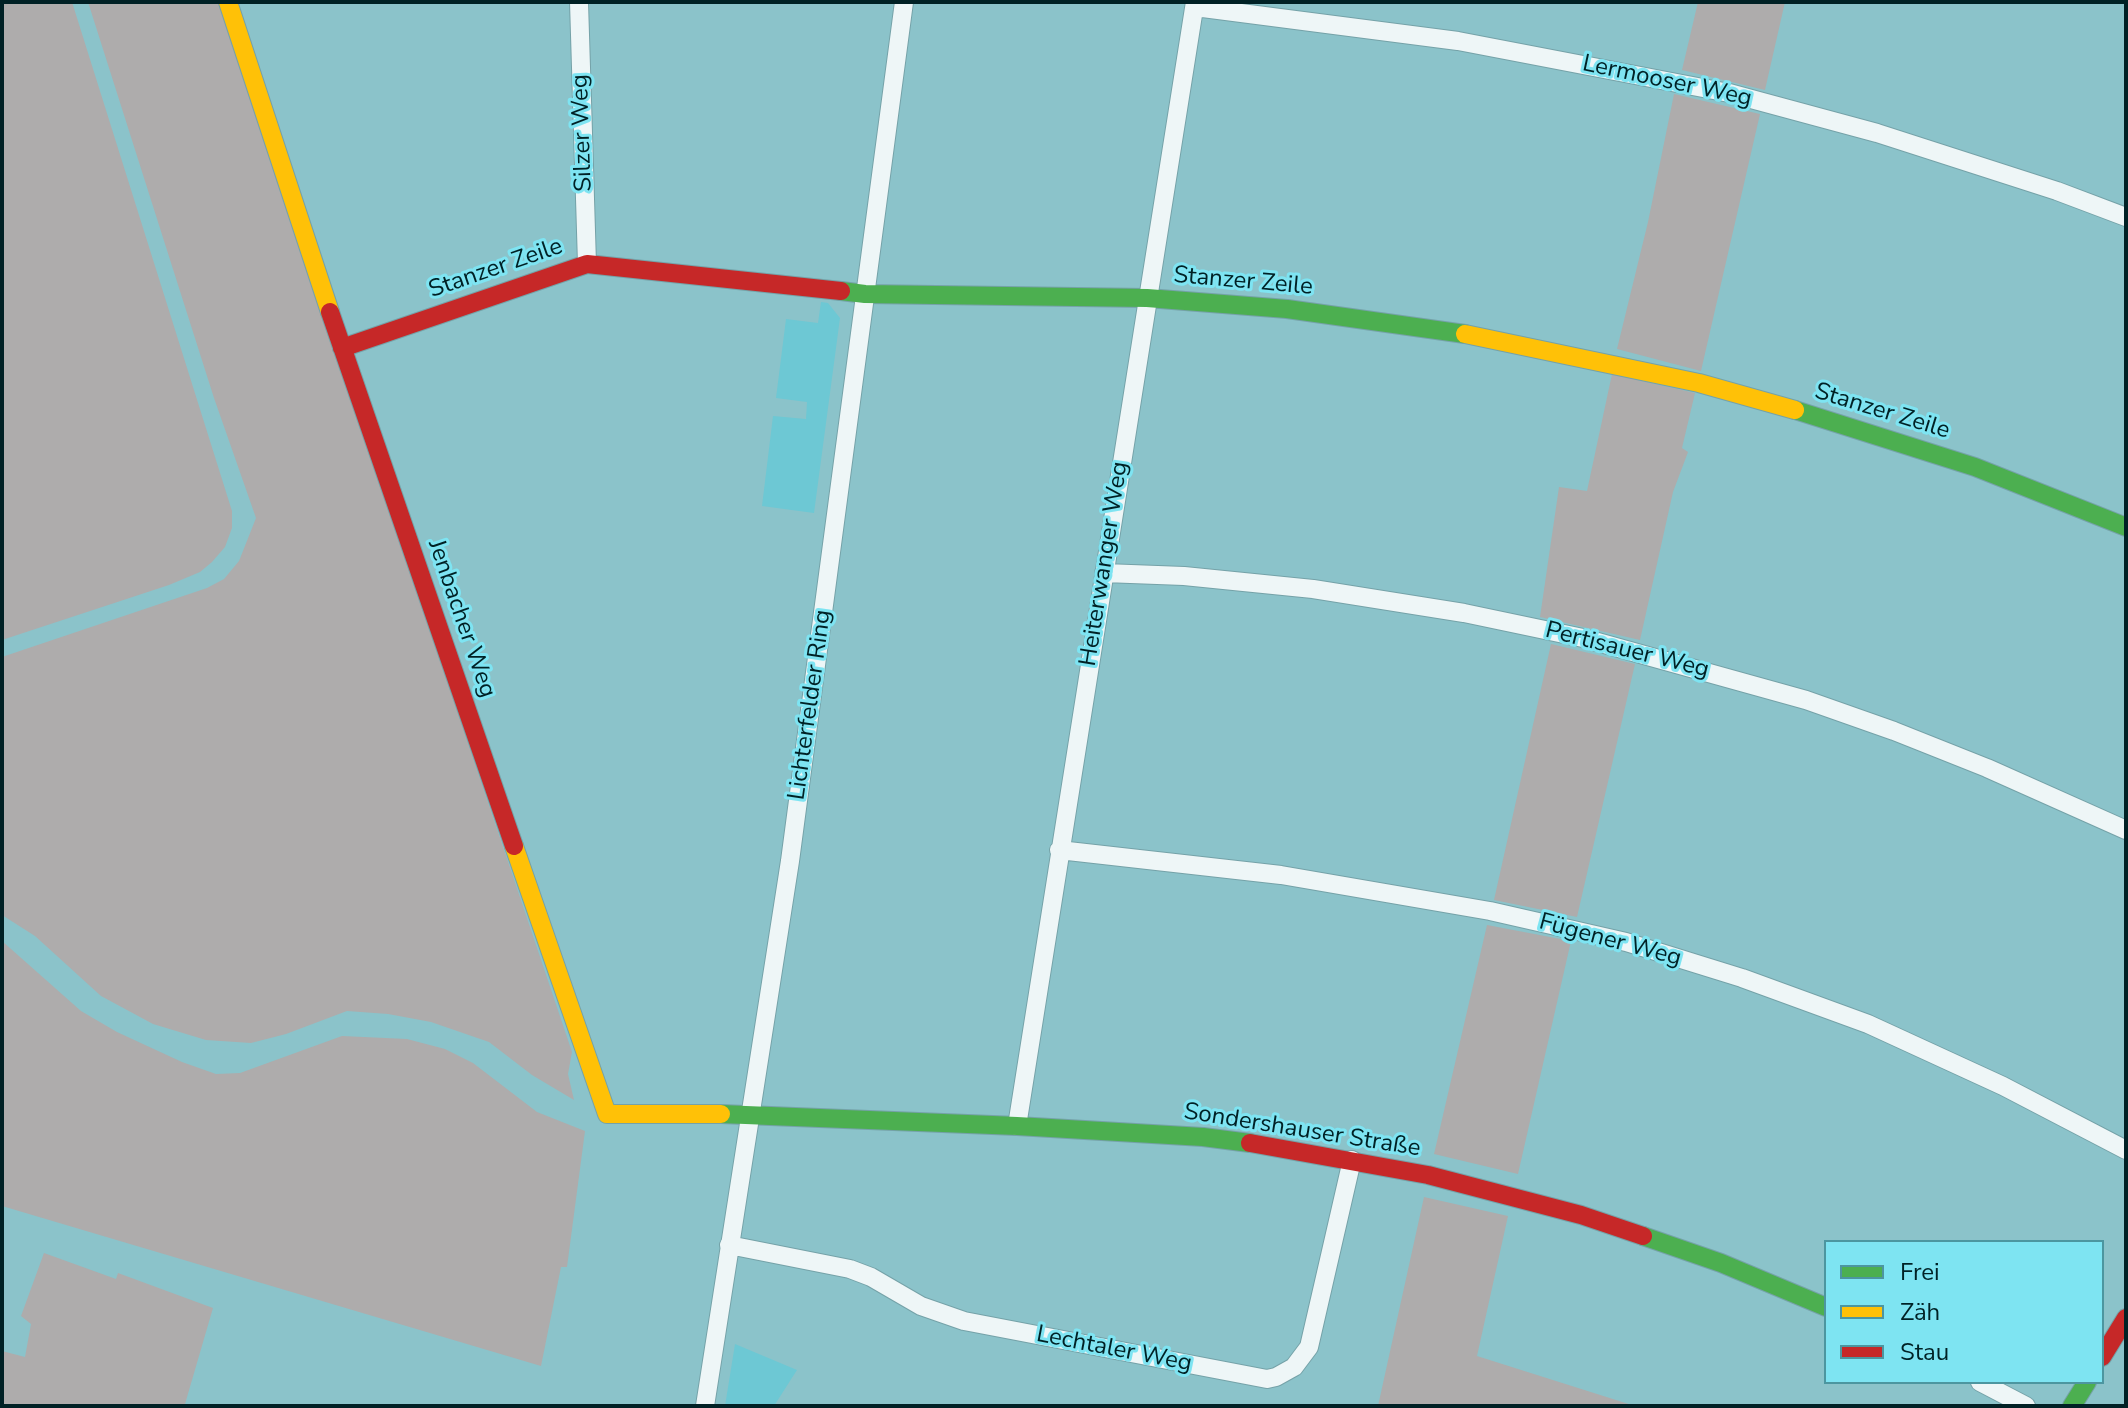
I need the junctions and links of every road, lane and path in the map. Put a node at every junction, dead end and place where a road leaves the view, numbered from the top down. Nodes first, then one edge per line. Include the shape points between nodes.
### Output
1 (228, 2) edge
2 (579, 2) edge
3 (904, 2) edge
4 (1195, 4) edge
5 (2126, 217) edge
6 (587, 264) junction
7 (865, 294) junction
8 (1147, 298) junction
9 (342, 348) junction
10 (2126, 527) edge
11 (1104, 573) junction
12 (2126, 830) edge
13 (1059, 850) junction
14 (749, 1116) junction
15 (1017, 1126) junction
16 (2126, 1150) edge
17 (1352, 1160) junction
18 (729, 1245) junction
19 (1824, 1306) edge
20 (2126, 1318) edge
21 (2104, 1354) edge
22 (1984, 1384) edge
23 (2086, 1384) edge
24 (705, 1406) edge
25 (2026, 1406) edge
26 (2072, 1406) edge

1 - 9 street, Jenbacher Weg
2 - 6 street, Silzer Weg
3 - 7 street, Lichterfelder Ring
4 - 5 street, Lermooser Weg via 1458,41 1729,93 1877,133
4 - 8 street, Heiterwanger Weg
6 - 7 street, Stanzer Zeile
6 - 9 street, Stanzer Zeile
7 - 8 street, Stanzer Zeile
7 - 14 street, Lichterfelder Ring via 792,847
8 - 10 street, Stanzer Zeile via 1429,328 1653,372 1960,462
8 - 11 street, Heiterwanger Weg
9 - 14 street, Jenbacher Weg via 603,1108 613,1116
11 - 12 street, Pertisauer Weg via 1313,589 1583,638 1806,700 1894,731
11 - 13 street, Heiterwanger Weg
13 - 15 street, Heiterwanger Weg
13 - 16 street, Fügener Weg via 1281,875 1490,911 1626,942 1868,1024
14 - 15 street, Sondershauser Straße
14 - 18 street, Lichterfelder Ring
15 - 17 street, Sondershauser Straße via 1203,1137
17 - 18 street, Lechtaler Weg via 1309,1347 1294,1367 1267,1379 963,1321 841,1266
17 - 19 street, Sondershauser Straße via 1440,1177 1581,1215 1721,1263
18 - 24 street, Lichterfelder Ring
20 - 21 street
22 - 25 street
23 - 26 street

